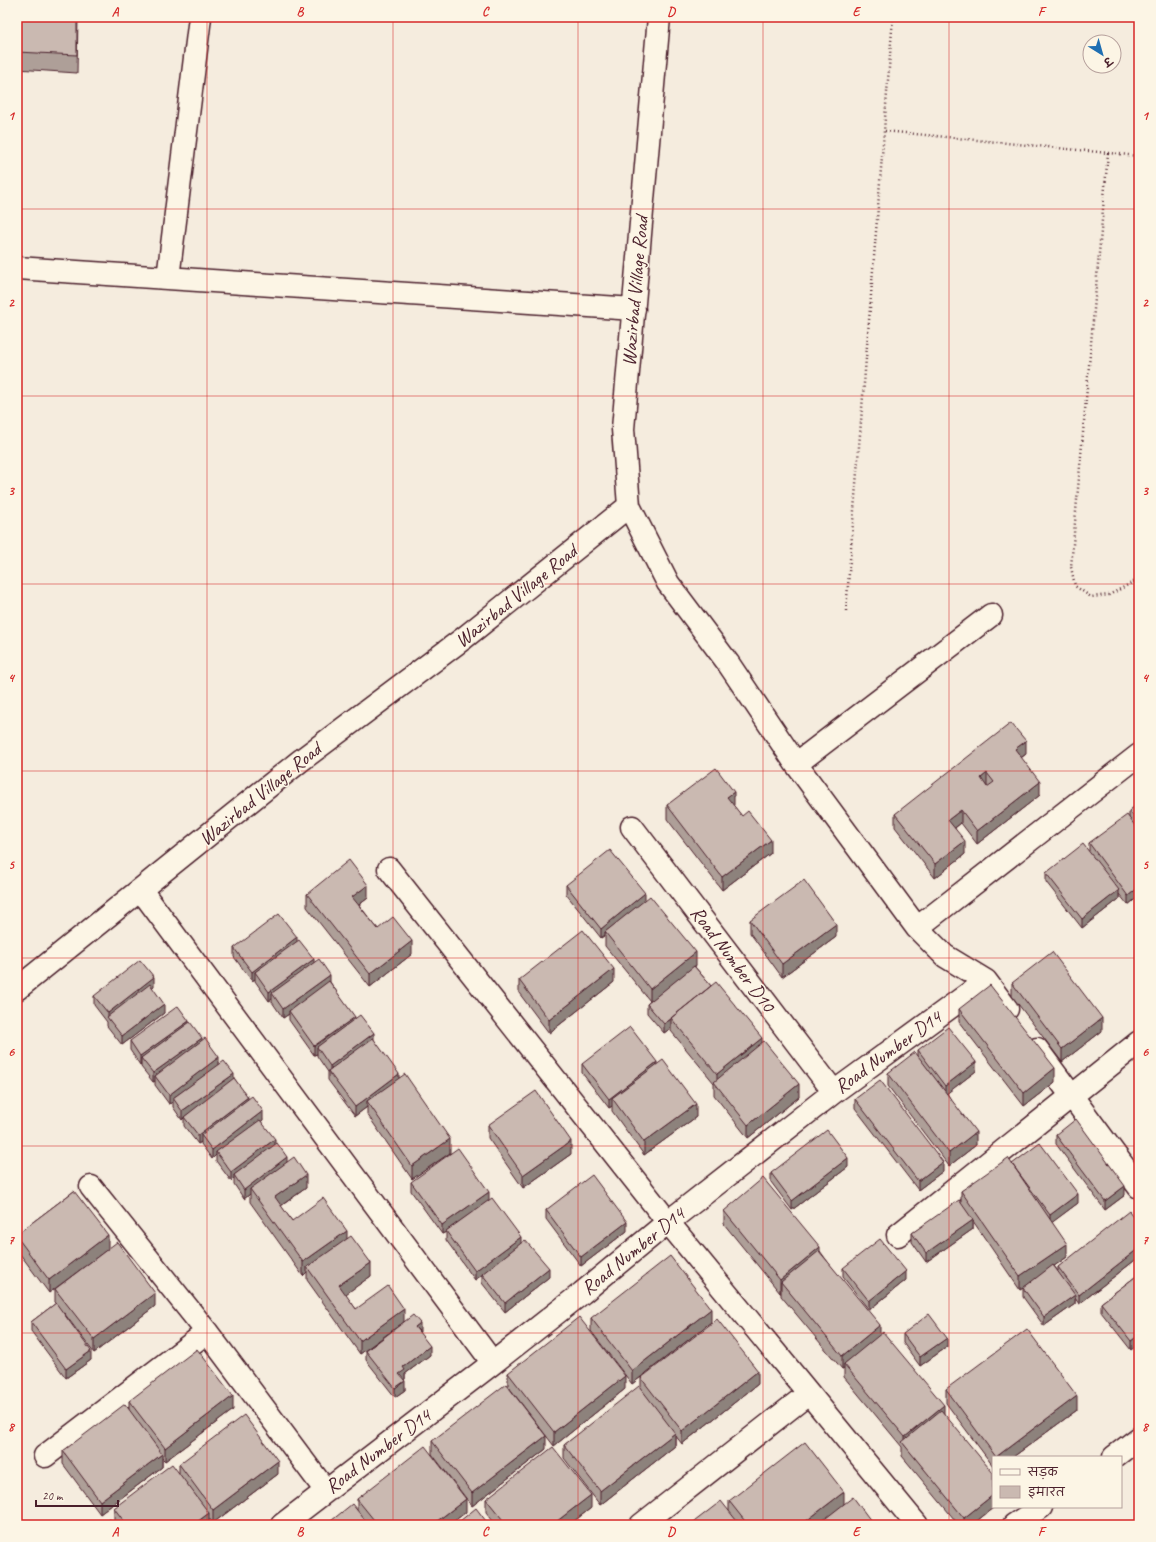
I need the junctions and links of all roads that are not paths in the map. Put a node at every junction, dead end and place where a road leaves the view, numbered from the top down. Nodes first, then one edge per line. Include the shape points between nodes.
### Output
1 (200, 17) edge
2 (659, 17) edge
3 (17, 268) edge
4 (168, 278) junction
5 (634, 308) junction
6 (629, 506) junction
7 (991, 615) dead end
8 (1139, 755) edge
9 (796, 764) junction
10 (632, 827) dead end
11 (389, 869) dead end
12 (141, 890) junction
13 (917, 928) junction
14 (986, 981) junction
15 (17, 989) edge
16 (1139, 1042) edge
17 (834, 1092) junction
18 (1072, 1095) junction
19 (91, 1187) dead end
20 (1139, 1187) edge
21 (668, 1222) junction
22 (898, 1235) dead end
23 (206, 1332) junction
24 (493, 1363) junction
25 (808, 1394) junction
26 (1139, 1438) edge
27 (45, 1456) dead end
28 (1115, 1456) edge
29 (326, 1490) junction
30 (1040, 1508) edge
31 (282, 1525) edge
32 (641, 1525) edge
33 (917, 1525) edge
34 (1014, 1525) edge

1 - 4 street
2 - 5 street, Wazirbad Village Road
3 - 4 street
4 - 5 street
5 - 6 street, Wazirbad Village Road via 623,429
6 - 9 street via 668,583 728,663
6 - 12 street, Wazirbad Village Road via 464,638 300,761
7 - 9 street
8 - 13 street
9 - 13 street
10 - 17 street, Road Number D10
11 - 21 street
12 - 15 street, Wazirbad Village Road
12 - 24 street
13 - 14 street via 945,956
14 - 17 street, Road Number D14
14 - 18 street
16 - 18 street
17 - 21 street, Road Number D14
18 - 20 street
18 - 22 street
19 - 23 street
21 - 24 street, Road Number D14 via 582,1294
21 - 25 street
23 - 27 street
23 - 29 street
24 - 29 street, Road Number D14
25 - 32 street
25 - 33 street
26 - 28 street
29 - 31 street, Road Number D14
30 - 34 street

